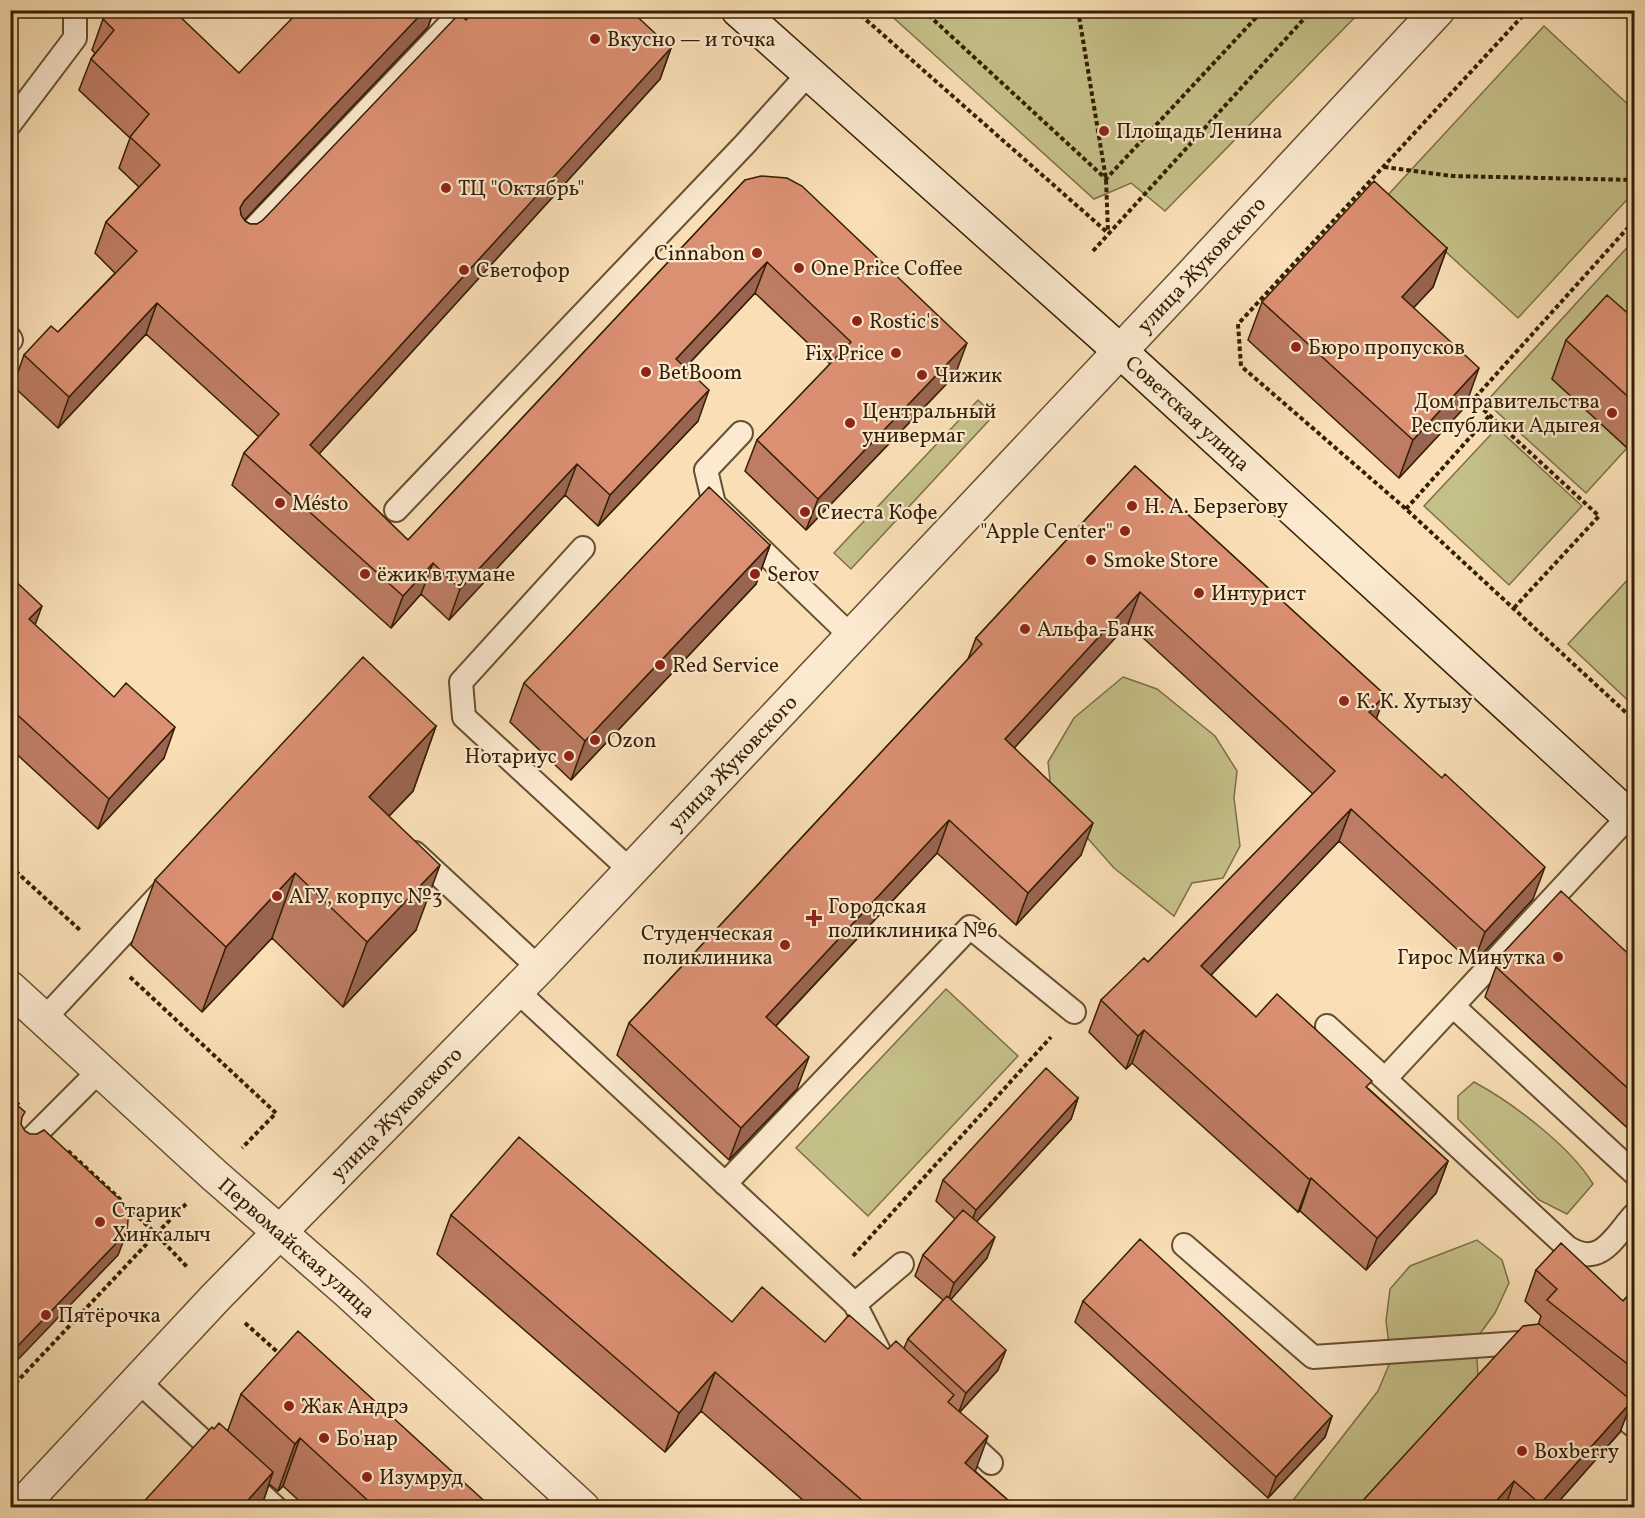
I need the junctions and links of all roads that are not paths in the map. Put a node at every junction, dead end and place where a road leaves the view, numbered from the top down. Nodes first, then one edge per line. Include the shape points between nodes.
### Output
1 (75, 10) edge
2 (463, 10) edge
3 (738, 10) edge
4 (1438, 10) edge
5 (809, 73) junction
6 (10, 124) edge
7 (242, 242) edge
8 (1120, 351) junction
9 (741, 433) dead end
10 (396, 510) dead end
11 (583, 548) dead end
12 (851, 636) junction
13 (1632, 818) edge
14 (402, 841) edge
15 (630, 870) junction
16 (178, 875) edge
17 (539, 968) junction
18 (10, 988) edge
19 (516, 990) junction
20 (1453, 1006) junction
21 (1074, 1012) road end
22 (44, 1019) junction
23 (1327, 1026) dead end
24 (99, 1071) junction
25 (1385, 1079) junction
26 (26, 1144) edge
27 (1635, 1173) edge
28 (725, 1185) junction
29 (1635, 1215) edge
30 (279, 1232) junction
31 (1184, 1245) dead end
32 (902, 1264) dead end
33 (855, 1304) junction
34 (1549, 1356) edge
35 (901, 1378) edge
36 (137, 1380) junction
37 (1583, 1384) edge
38 (942, 1417) edge
39 (1635, 1426) edge
40 (991, 1463) dead end
41 (19, 1508) edge
42 (276, 1508) edge
43 (583, 1508) edge

1 - 6 lane via 75,38
2 - 7 lane
3 - 5 street, Советская улица
4 - 8 street, улица Жуковского
5 - 8 street, Советская улица
5 - 10 lane
8 - 12 street, улица Жуковского
8 - 13 street, Советская улица
9 - 12 lane via 706,470 714,504
11 - 15 lane via 461,682 464,717
12 - 15 street, улица Жуковского
13 - 20 lane
14 - 17 lane
15 - 17 street, улица Жуковского
16 - 22 lane
17 - 19 street, улица Жуковского
18 - 22 street, Первомайская улица
19 - 28 lane
19 - 30 street, улица Жуковского
20 - 25 lane
20 - 27 lane
21 - 28 lane via 970,927
22 - 24 street, Первомайская улица
23 - 25 lane
24 - 26 lane
24 - 30 street, Первомайская улица
25 - 29 lane via 1576,1253 1600,1253
28 - 33 lane
30 - 36 street, улица Жуковского
30 - 43 street, Первомайская улица
31 - 34 lane via 1313,1357 1532,1342
32 - 33 lane
33 - 35 lane via 884,1363
36 - 41 street, улица Жуковского
36 - 42 lane
37 - 39 lane
38 - 40 lane

